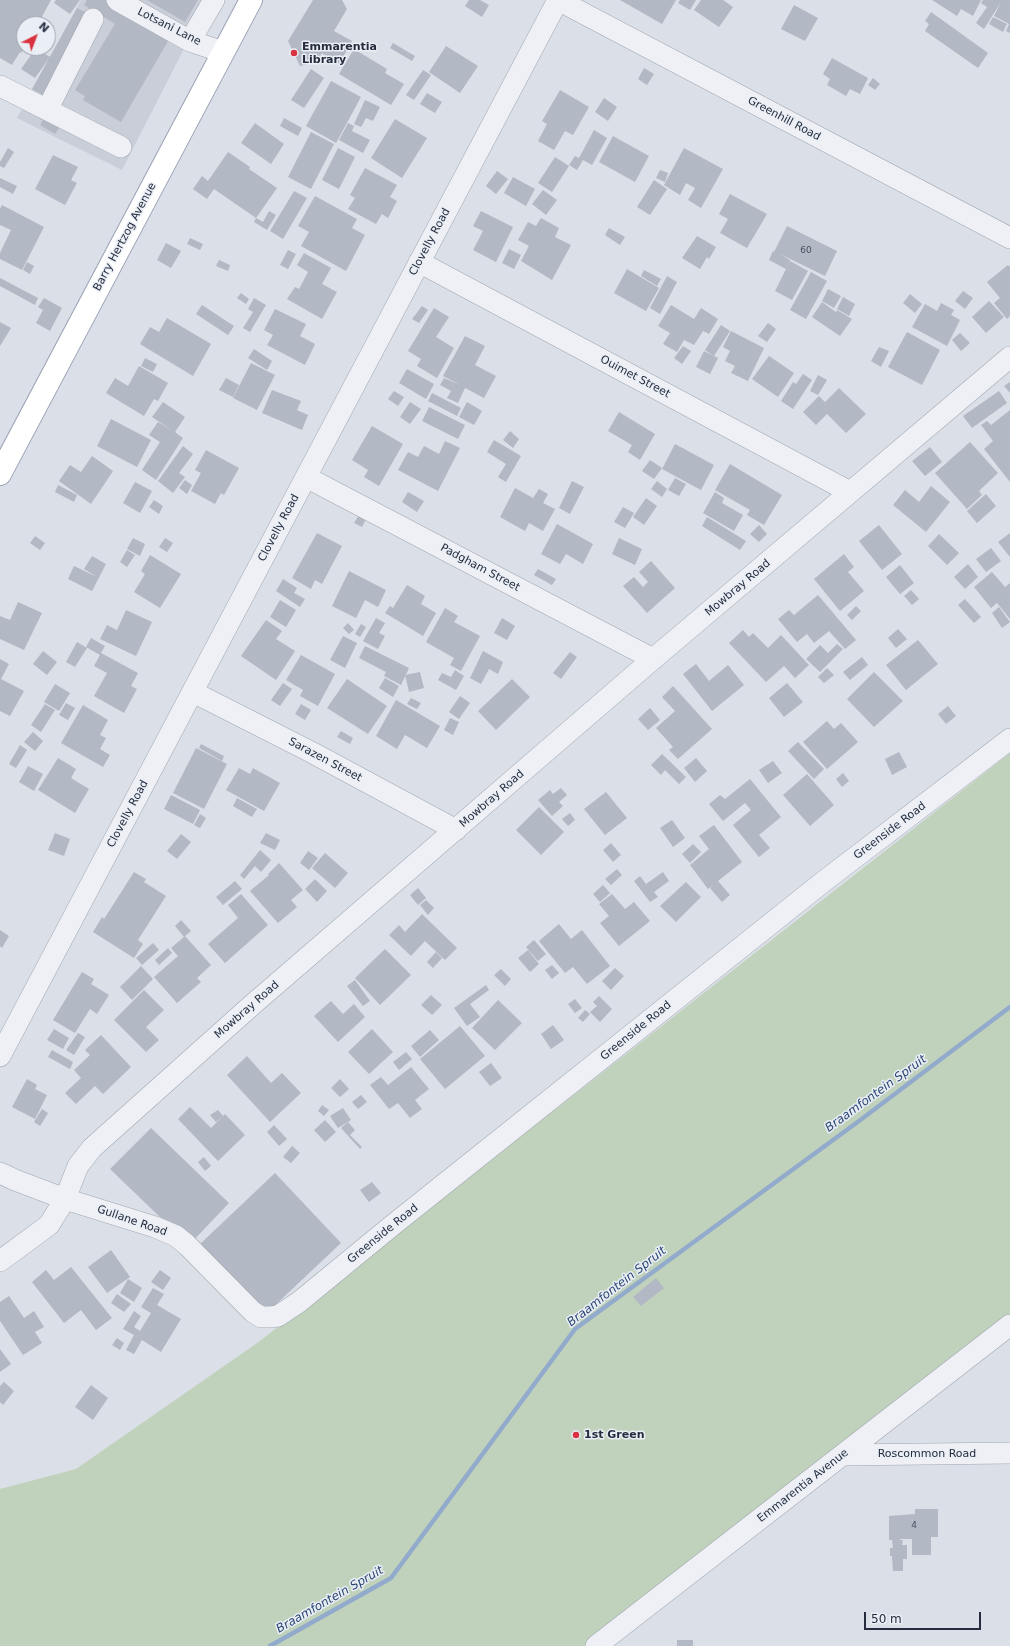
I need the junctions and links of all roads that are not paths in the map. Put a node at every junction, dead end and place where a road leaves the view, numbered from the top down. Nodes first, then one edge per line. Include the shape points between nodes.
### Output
1 (117, 0) edge
2 (214, 0) edge
3 (251, 0) edge
4 (558, 0) edge
5 (93, 19) dead end
6 (190, 41) junction
7 (223, 52) junction
8 (0, 86) edge
9 (47, 110) junction
10 (122, 147) dead end
11 (1010, 238) edge
12 (419, 262) junction
13 (1010, 357) edge
14 (0, 474) edge
15 (306, 477) junction
16 (850, 492) junction
17 (654, 659) junction
18 (192, 692) junction
19 (1010, 739) edge
20 (456, 830) junction
21 (0, 1056) edge
22 (0, 1173) edge
23 (65, 1199) junction
24 (0, 1261) edge
25 (261, 1317) joint
26 (1010, 1325) edge
27 (1010, 1453) edge
28 (843, 1455) junction
29 (596, 1646) edge

1 - 6 street, Lotsani Lane
2 - 6 street
3 - 7 main road, Barry Hertzog Avenue
4 - 11 street, Greenhill Road
4 - 12 street, Clovelly Road
5 - 9 street
6 - 7 street, Lotsani Lane
7 - 14 main road, Barry Hertzog Avenue
8 - 9 street
9 - 10 street
12 - 15 street, Clovelly Road
12 - 16 street, Ouimet Street
13 - 16 street, Mowbray Road
15 - 17 street, Padgham Street
15 - 18 street, Clovelly Road
16 - 17 street, Mowbray Road
17 - 20 street, Mowbray Road
18 - 20 street, Sarazen Street via 320,756
18 - 21 street, Clovelly Road
19 - 25 street, Greenside Road via 823,882 299,1302 278,1316
20 - 23 street, Mowbray Road via 252,1005 92,1148 78,1166
22 - 23 street, Gullane Road
23 - 24 street, Mowbray Road via 49,1225
23 - 25 street, Gullane Road via 176,1236 247,1307
26 - 28 street, Emmarentia Avenue
27 - 28 street, Roscommon Road
28 - 29 street, Emmarentia Avenue

